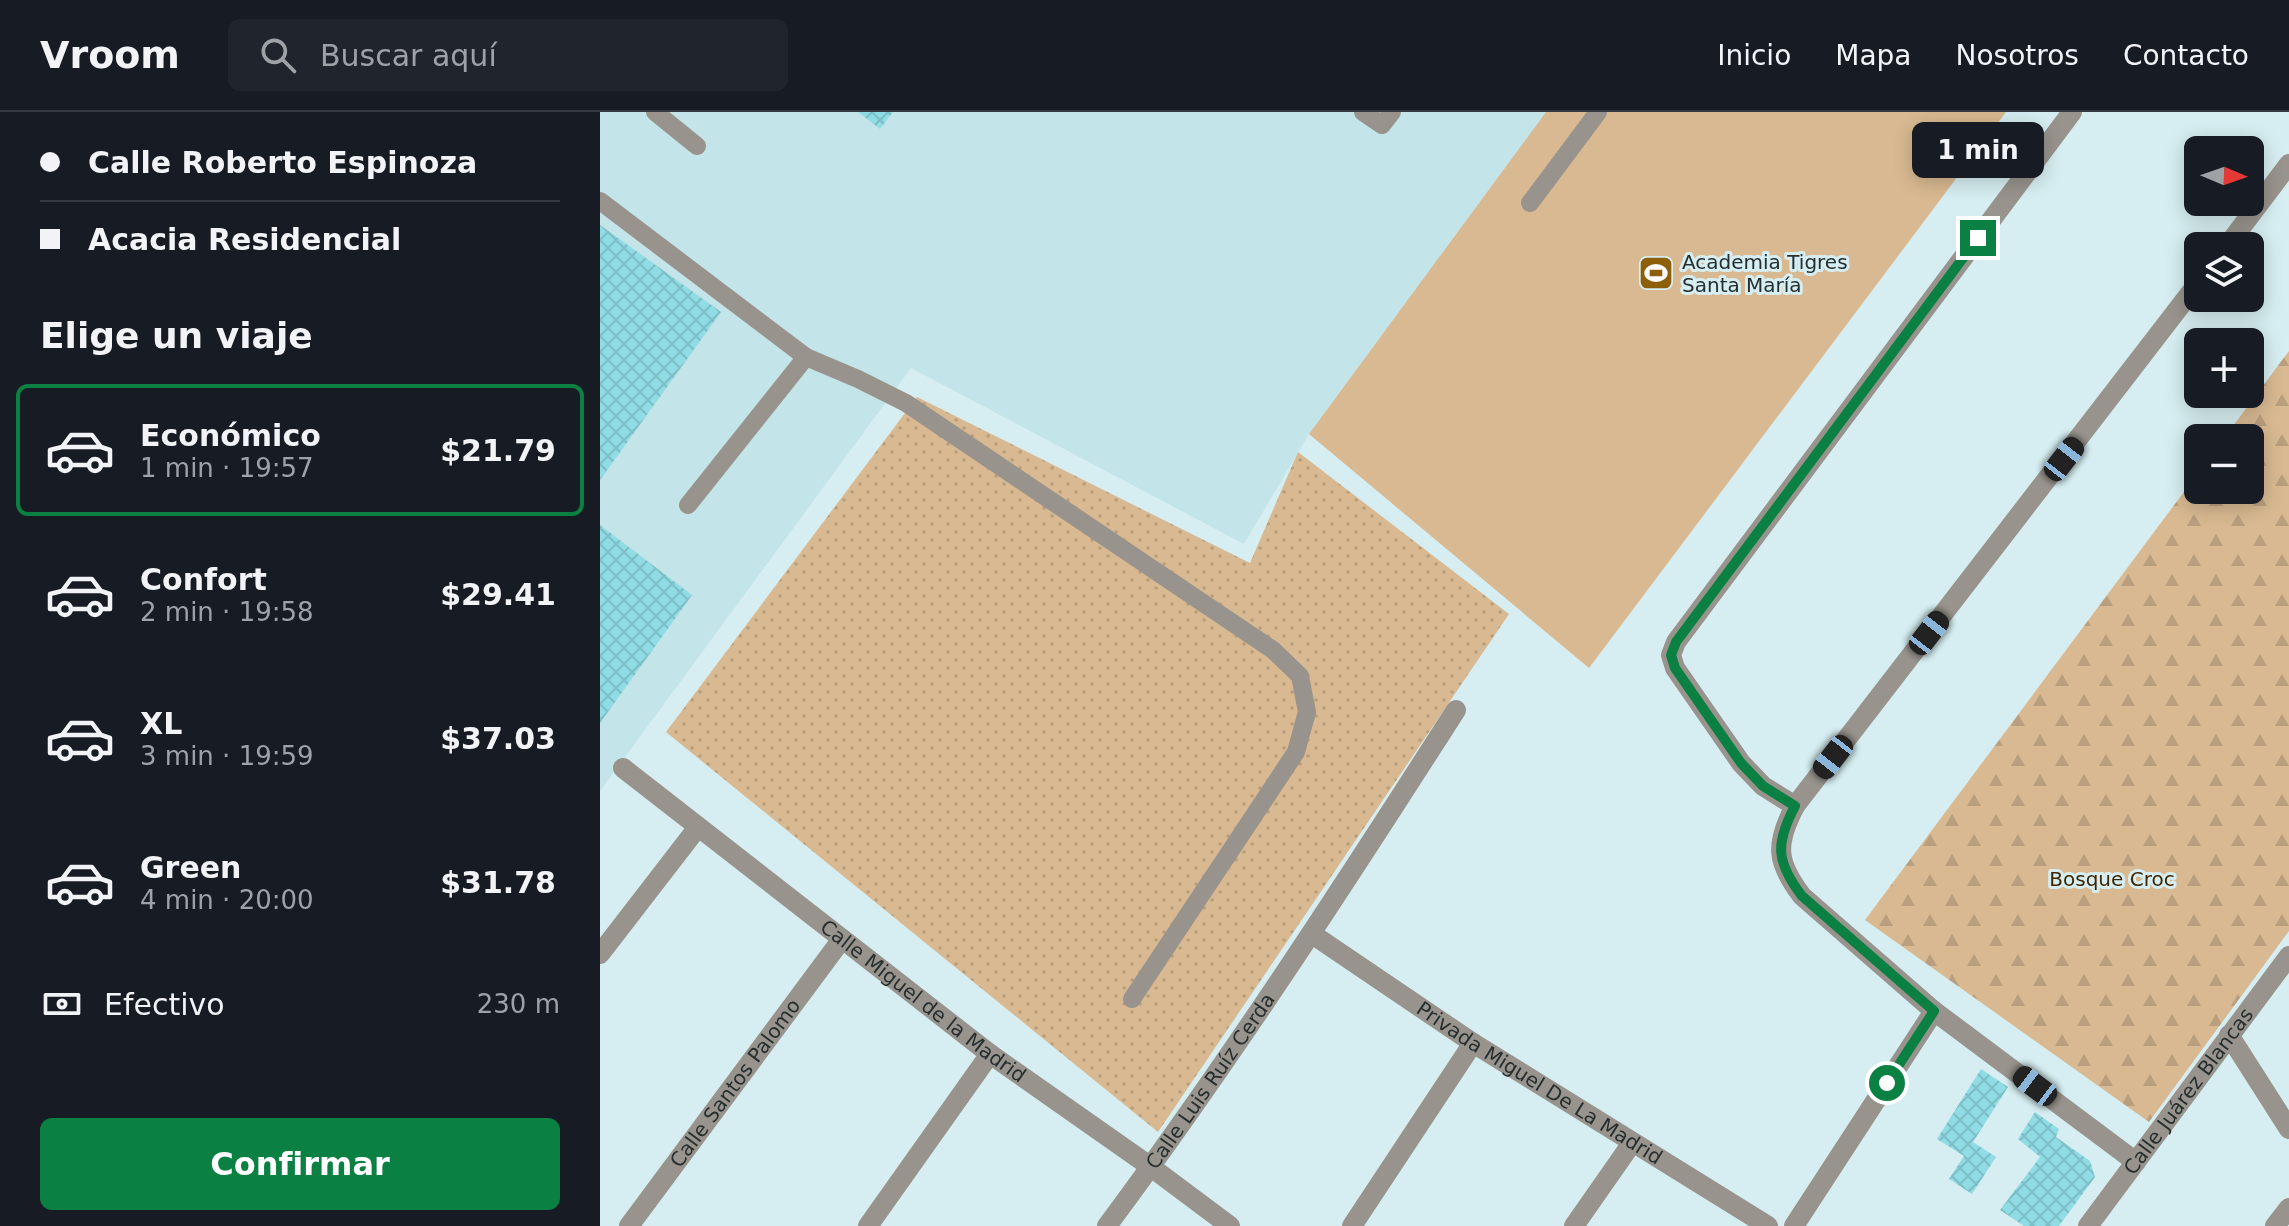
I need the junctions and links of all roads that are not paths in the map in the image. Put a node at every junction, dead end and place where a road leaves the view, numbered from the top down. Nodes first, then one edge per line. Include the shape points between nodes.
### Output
1 (655, 112) edge
2 (1363, 112) edge
3 (1392, 112) edge
4 (1598, 112) edge
5 (2072, 112) edge
6 (697, 146) dead end
7 (2289, 164) edge
8 (600, 201) edge
9 (1530, 203) dead end
10 (2238, 232) edge
11 (2184, 301) edge
12 (806, 357) junction
13 (688, 505) dead end
14 (1456, 710) dead end
15 (623, 768) dead end
16 (1795, 806) junction
17 (698, 827) junction
18 (1312, 934) junction
19 (842, 939) junction
20 (600, 954) edge
21 (2289, 956) edge
22 (1132, 999) dead end
23 (1934, 1011) junction
24 (2229, 1035) junction
25 (1473, 1043) junction
26 (990, 1054) junction
27 (2289, 1129) edge
28 (1632, 1143) junction
29 (2136, 1162) junction
30 (1151, 1167) junction
31 (2289, 1208) edge
32 (629, 1226) edge
33 (868, 1226) edge
34 (1107, 1226) edge
35 (1230, 1226) edge
36 (1352, 1226) edge
37 (1574, 1226) edge
38 (1768, 1226) edge
39 (1794, 1226) edge
40 (2088, 1226) edge
41 (2275, 1226) edge

1 - 6 lane
2 - 3 lane via 1382,125
4 - 9 lane
5 - 16 street via 1676,642 1671,655 1675,668 1741,763 1763,786
7 - 10 street
8 - 12 lane
11 - 16 street
12 - 13 lane
12 - 22 lane via 906,403 1273,650 1300,676 1307,712 1296,752
14 - 18 street, Calle Luis Ruíz Cerda
15 - 17 street, Calle Miguel de la Madrid
16 - 23 street via 1781,836 1780,857 1788,878
17 - 19 street, Calle Miguel de la Madrid
17 - 20 street
18 - 25 street, Privada Miguel De La Madrid
18 - 30 street, Calle Luis Ruíz Cerda
19 - 26 street, Calle Miguel de la Madrid
19 - 32 street, Calle Santos Palomo
21 - 24 street, Calle Juárez Blancas
23 - 29 street
23 - 39 street
24 - 27 street
24 - 29 street, Calle Juárez Blancas
25 - 28 street, Privada Miguel De La Madrid
25 - 36 street
26 - 30 street, Calle Miguel de la Madrid
26 - 33 street
28 - 37 street
28 - 38 street, Privada Miguel De La Madrid
29 - 40 street, Calle Juárez Blancas
30 - 34 street, Calle Luis Ruíz Cerda
30 - 35 street, Calle Miguel de la Madrid
31 - 41 street

